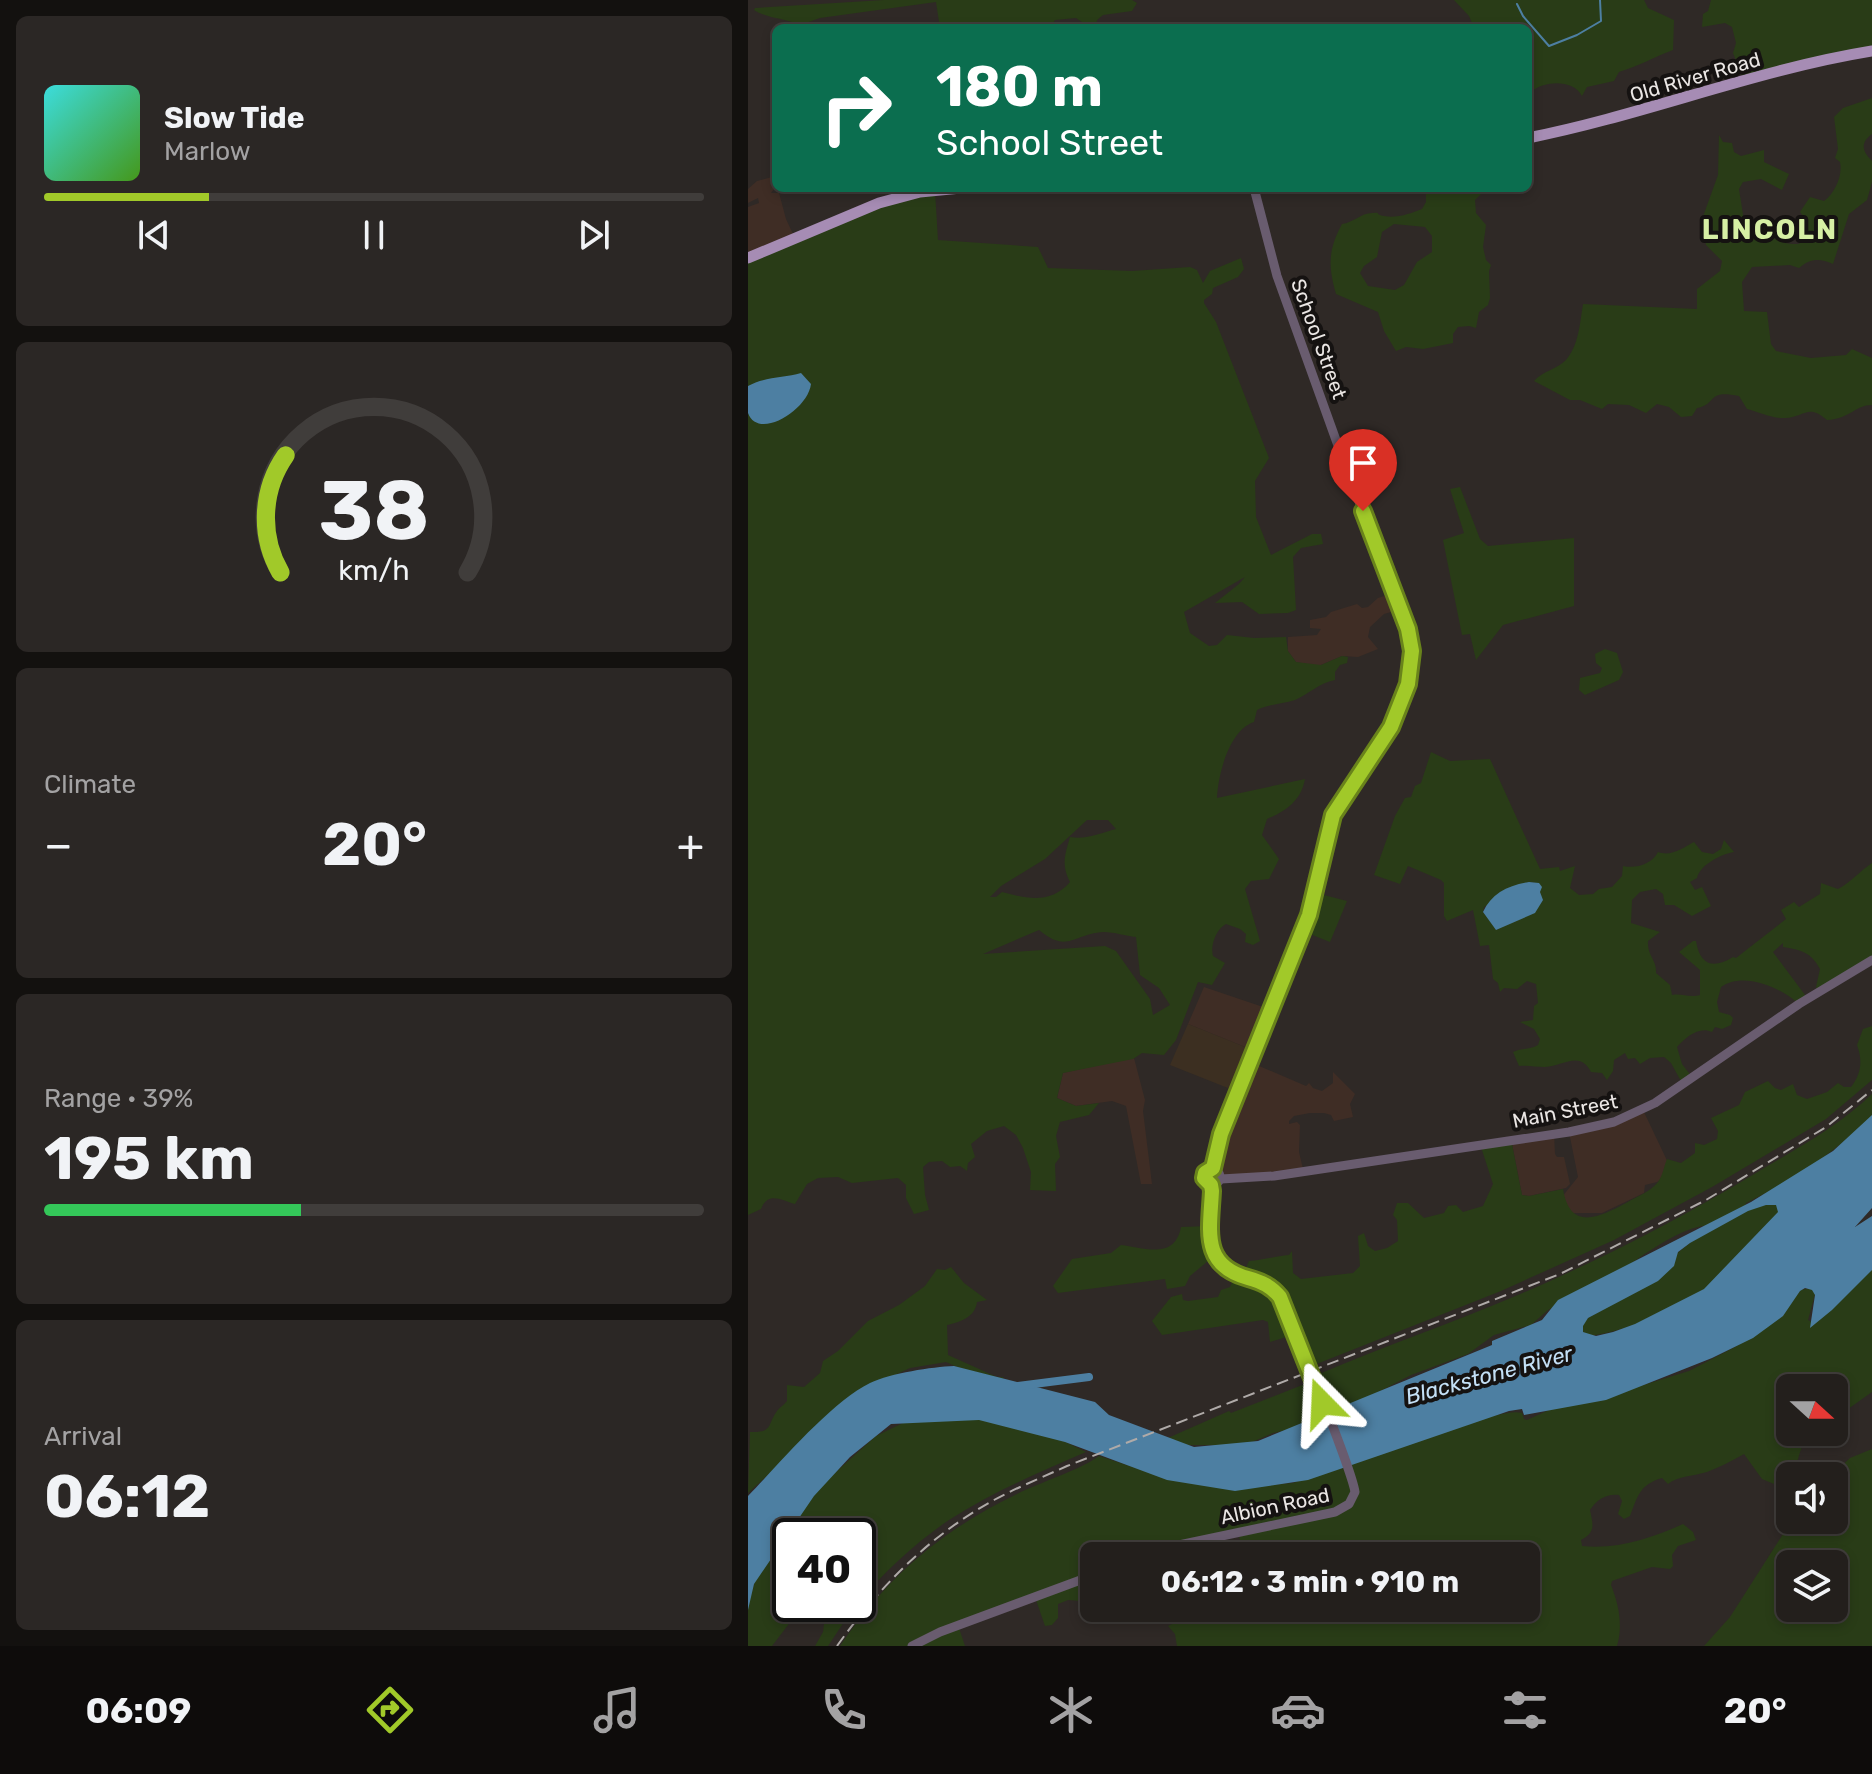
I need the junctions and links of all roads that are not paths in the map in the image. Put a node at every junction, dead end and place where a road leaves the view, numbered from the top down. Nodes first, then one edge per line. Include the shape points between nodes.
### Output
1 (1872, 51) edge
2 (1532, 137) edge
3 (920, 192) edge
4 (1255, 192) edge
5 (748, 258) edge
6 (1872, 960) edge
7 (1213, 1168) junction
8 (1216, 1182) junction
9 (1337, 1441) joint
10 (1193, 1542) edge
11 (1080, 1580) edge
12 (912, 1646) edge

1 - 2 main road, Old River Road
3 - 5 main road via 879,203
4 - 7 street, School Street via 1277,276 1405,617 1412,664 1397,716 1333,815 1309,915 1221,1134
6 - 8 street, Main Street via 1663,1098 1614,1122
7 - 8 street via 1221,1174
7 - 8 street, School Street via 1204,1178
8 - 9 street, School Street via 1210,1237 1218,1262 1233,1274 1273,1289
9 - 10 street, Albion Road via 1355,1492 1343,1509
11 - 12 street

